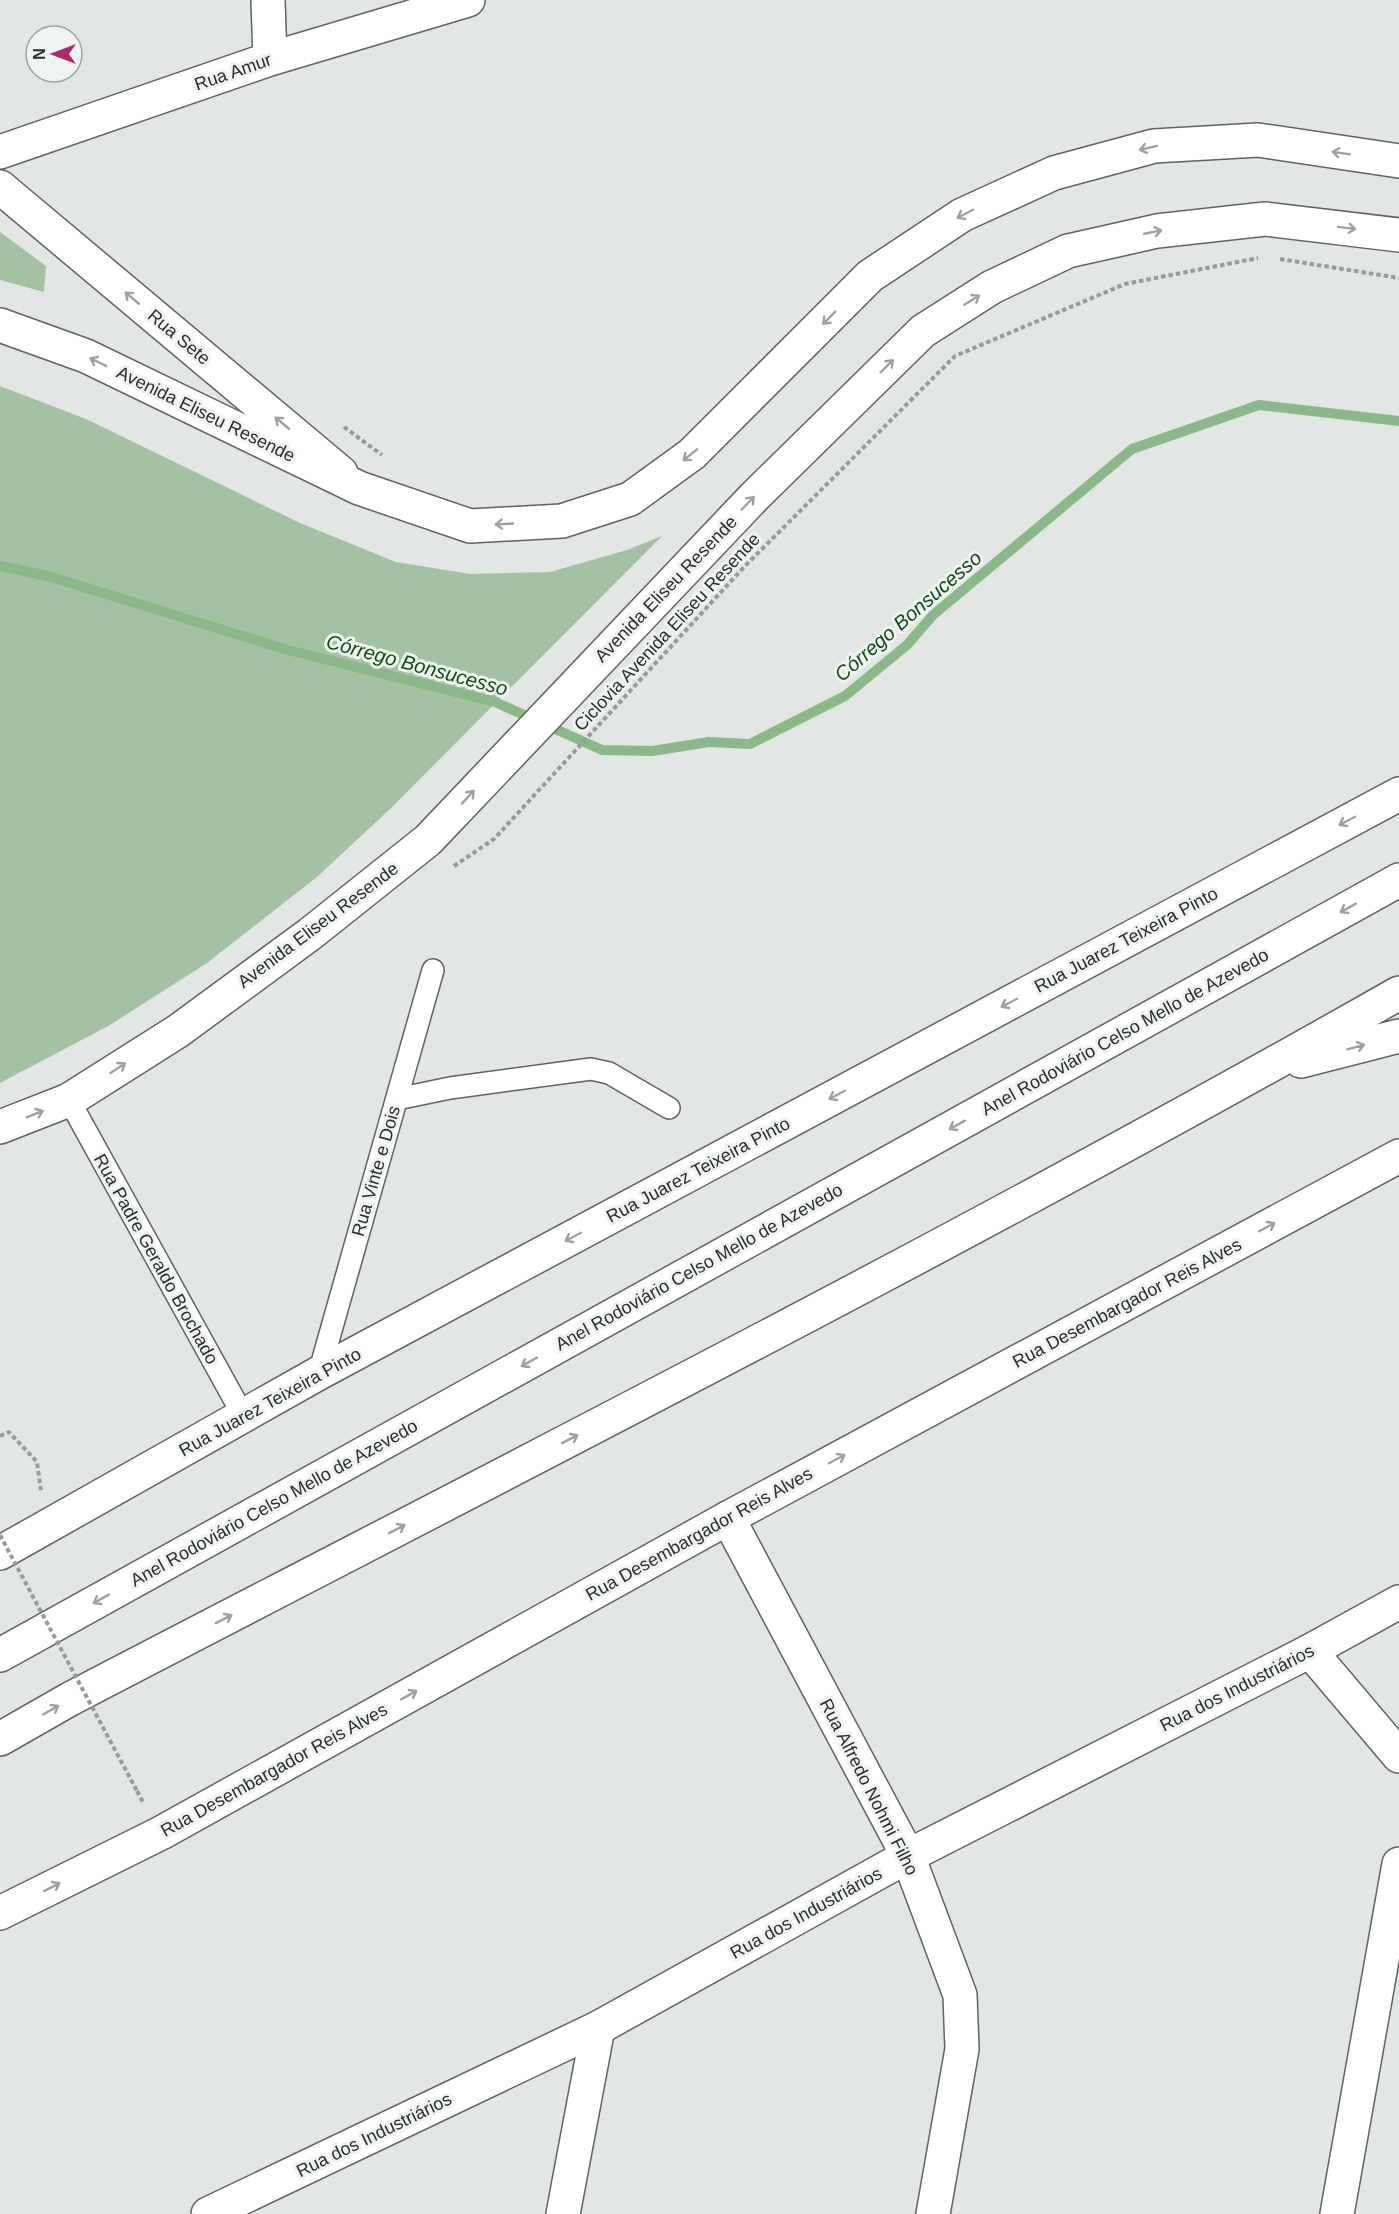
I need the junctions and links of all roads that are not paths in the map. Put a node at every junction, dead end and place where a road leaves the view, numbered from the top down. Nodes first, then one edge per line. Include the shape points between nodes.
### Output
1 (268, 0) edge
2 (458, 2) edge
3 (270, 59) junction
4 (0, 152) edge
5 (1399, 161) edge
6 (0, 187) edge
7 (1399, 235) edge
8 (0, 325) edge
9 (359, 488) junction
10 (1399, 794) edge
11 (1399, 880) edge
12 (433, 970) dead end
13 (1399, 993) edge
14 (1399, 1036) edge
15 (1259, 1072) junction
16 (396, 1099) junction
17 (69, 1100) junction
18 (669, 1108) dead end
19 (0, 1127) edge
20 (1399, 1156) edge
21 (319, 1373) junction
22 (244, 1417) junction
23 (728, 1518) junction
24 (0, 1553) edge
25 (1399, 1602) edge
26 (1310, 1651) junction
27 (0, 1655) edge
28 (0, 1738) edge
29 (1399, 1756) edge
30 (908, 1856) junction
31 (1399, 1864) edge
32 (0, 1913) edge
33 (598, 2028) junction
34 (208, 2214) edge
35 (563, 2214) edge
36 (933, 2214) edge
37 (1337, 2214) edge

1 - 3 main road
2 - 3 main road, Rua Amur
3 - 4 main road, Rua Amur
5 -> 9 main road, Avenida Eliseu Resende via 1258,140 1154,146 1054,173 962,215 870,276 692,454 630,499 562,522 470,526
9 -> 6 main road, Rua Sete
17 -> 7 main road, Avenida Eliseu Resende via 178,1031 310,934 428,840 754,497 922,331 992,287 1068,251 1157,231 1265,219
9 -> 8 main road, Avenida Eliseu Resende via 86,356
10 -> 21 main road, Rua Juarez Teixeira Pinto
11 -> 27 main road, Anel Rodoviário Celso Mello de Azevedo
12 - 16 lane, Rua Vinte e Dois
13 - 15 main road
15 -> 14 main road
28 -> 15 main road via 837,1300
16 - 18 lane via 591,1069 609,1072
16 - 21 lane, Rua Vinte e Dois
19 -> 17 main road, Avenida Eliseu Resende
17 - 22 lane, Rua Padre Geraldo Brochado
23 -> 20 main road, Rua Desembargador Reis Alves
21 - 22 main road, Rua Juarez Teixeira Pinto
22 - 24 main road, Rua Juarez Teixeira Pinto
23 - 30 main road, Rua Alfredo Nohmi Filho
32 -> 23 main road, Rua Desembargador Reis Alves via 161,1833
25 - 26 main road, Rua dos Industriários
26 - 29 main road
26 - 30 main road, Rua dos Industriários
30 - 33 main road, Rua dos Industriários
30 - 36 main road, Rua Alfredo Nohmi Filho via 960,1995 962,2049
31 - 37 main road
33 - 34 main road, Rua dos Industriários
33 - 35 main road

